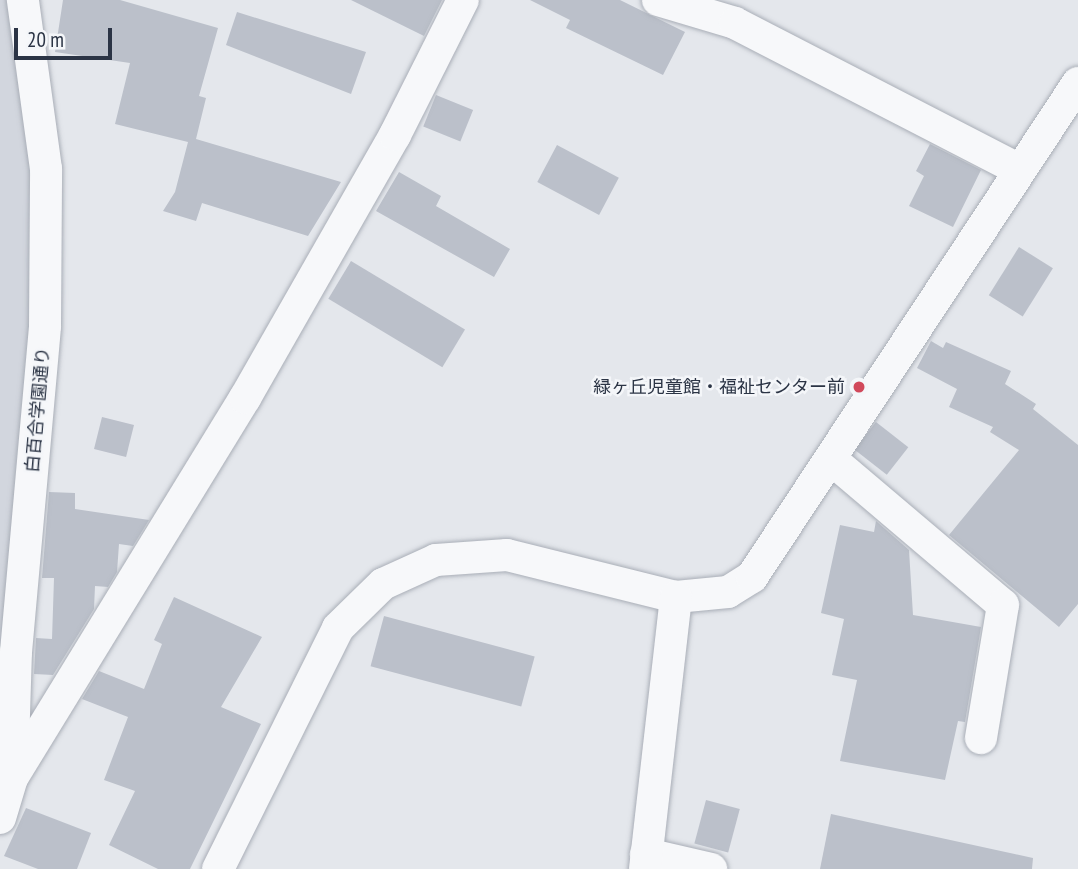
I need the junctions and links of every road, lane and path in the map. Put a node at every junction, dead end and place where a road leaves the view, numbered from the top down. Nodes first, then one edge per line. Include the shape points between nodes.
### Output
1 (23, 0) edge
2 (463, 0) edge
3 (658, 0) edge
4 (1078, 83) edge
5 (1018, 169) junction
6 (832, 460) junction
7 (676, 597) junction
8 (981, 738) dead end
9 (12, 778) junction
10 (0, 818) edge
11 (645, 862) edge
12 (218, 869) edge
13 (711, 869) edge

1 - 9 street, 白百合学園通り via 46,169 45,326 16,652
2 - 9 street via 395,135 245,398
3 - 5 street via 735,23
4 - 5 street
5 - 6 street
6 - 7 street via 752,577 728,592
6 - 8 street via 1003,605
7 - 11 street
7 - 12 street via 507,555 436,560 383,584 338,628
9 - 10 street, 白百合学園通り
11 - 13 street

